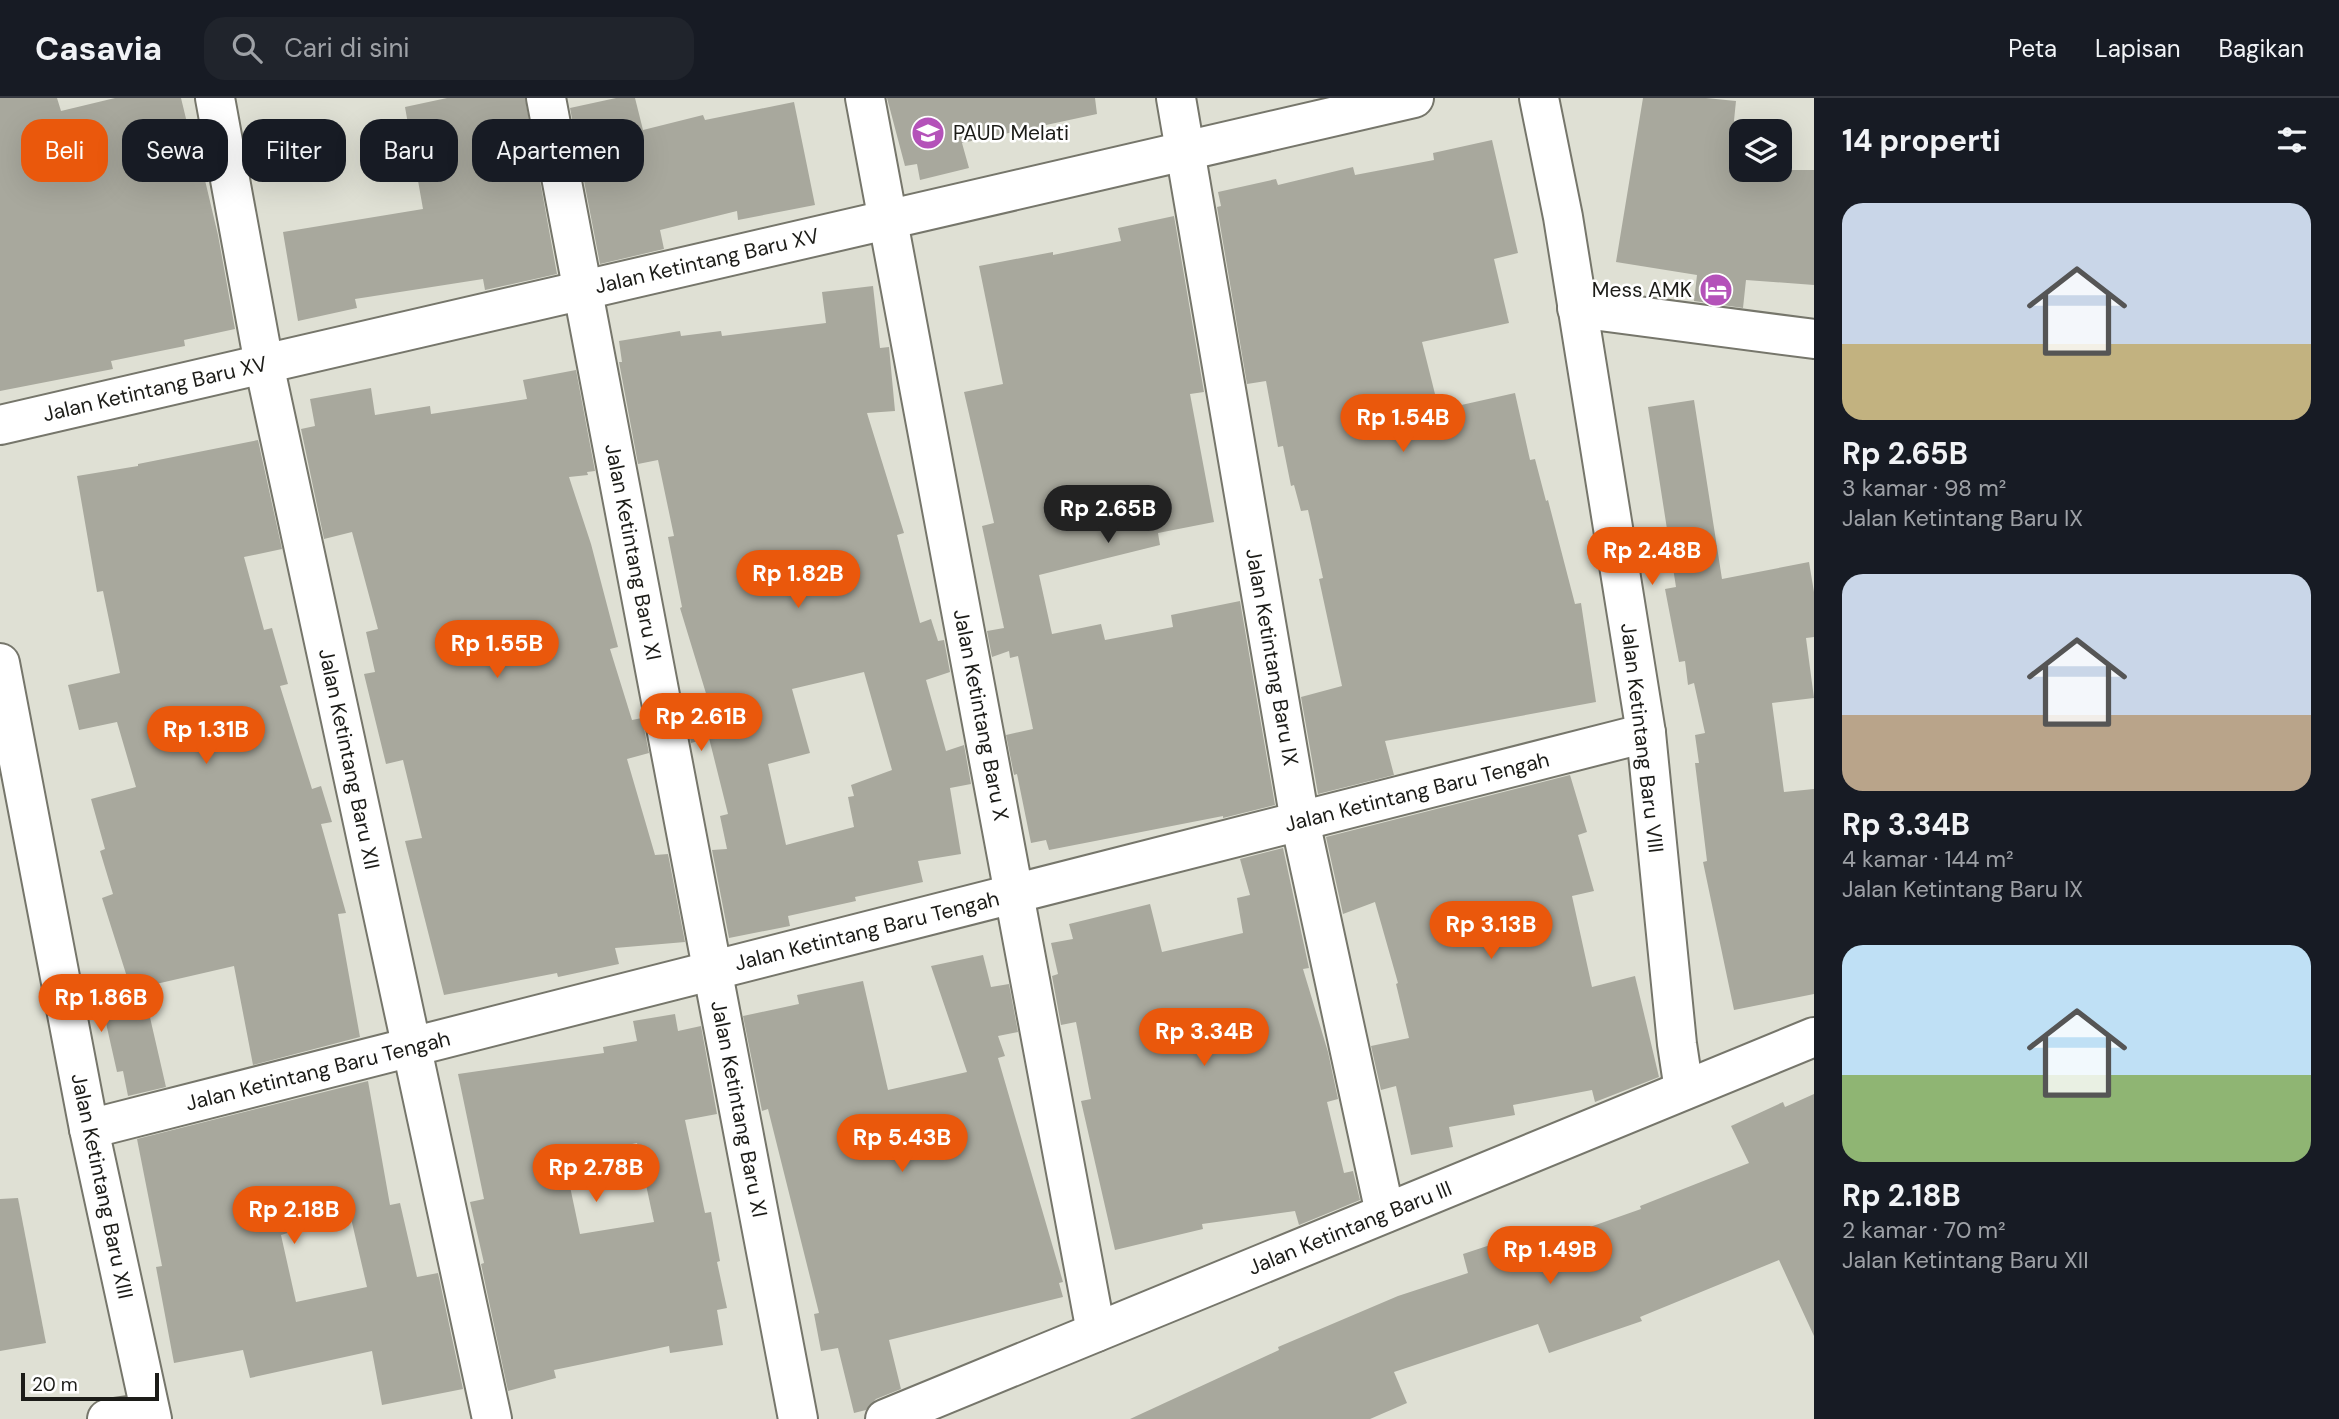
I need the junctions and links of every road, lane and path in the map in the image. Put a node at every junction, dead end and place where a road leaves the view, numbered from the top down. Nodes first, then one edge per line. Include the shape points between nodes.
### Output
1 (215, 98) edge
2 (546, 98) edge
3 (865, 98) edge
4 (1177, 98) edge
5 (1414, 98) edge
6 (1539, 98) edge
7 (1184, 151) junction
8 (888, 220) junction
9 (583, 290) junction
10 (1577, 308) junction
11 (1814, 339) edge
12 (264, 364) junction
13 (0, 425) edge
14 (0, 663) edge
15 (1646, 733) junction
16 (1300, 821) junction
17 (15, 824) edge
18 (1014, 894) junction
19 (713, 971) junction
20 (1814, 1037) edge
21 (411, 1047) junction
22 (1684, 1090) junction
23 (89, 1129) junction
24 (1385, 1213) junction
25 (1096, 1332) junction
26 (151, 1416) edge
27 (107, 1419) edge
28 (492, 1419) edge
29 (799, 1419) edge
30 (886, 1419) edge

1 - 12 street, Jalan Ketintang Baru XII
2 - 9 street, Jalan Ketintang Baru XI
3 - 8 street, Jalan Ketintang Baru X
4 - 7 street, Jalan Ketintang Baru IX
5 - 7 street, Jalan Ketintang Baru XV
6 - 10 street, Jalan Ketintang Baru VIII
7 - 8 street, Jalan Ketintang Baru XV
7 - 16 street, Jalan Ketintang Baru IX
8 - 9 street, Jalan Ketintang Baru XV
8 - 18 street, Jalan Ketintang Baru X
9 - 12 street, Jalan Ketintang Baru XV
9 - 19 street, Jalan Ketintang Baru XI
10 - 11 street
10 - 15 street, Jalan Ketintang Baru VIII
12 - 13 street, Jalan Ketintang Baru XV
12 - 21 street, Jalan Ketintang Baru XII
14 - 17 street, Jalan Ketintang Baru XIII
15 - 16 street, Jalan Ketintang Baru Tengah
15 - 22 street, Jalan Ketintang Baru VIII
16 - 18 street, Jalan Ketintang Baru Tengah
16 - 24 street, Jalan Ketintang Baru IX
17 - 23 street, Jalan Ketintang Baru XIII
18 - 19 street, Jalan Ketintang Baru Tengah
18 - 25 street, Jalan Ketintang Baru X
19 - 21 street, Jalan Ketintang Baru Tengah
19 - 29 street, Jalan Ketintang Baru XI
20 - 22 street, Jalan Ketintang Baru III
21 - 23 street, Jalan Ketintang Baru Tengah
21 - 28 street, Jalan Ketintang Baru XII
22 - 24 street, Jalan Ketintang Baru III
23 - 26 street, Jalan Ketintang Baru XIII
24 - 25 street, Jalan Ketintang Baru III
25 - 30 street, Jalan Ketintang Baru III
26 - 27 street

